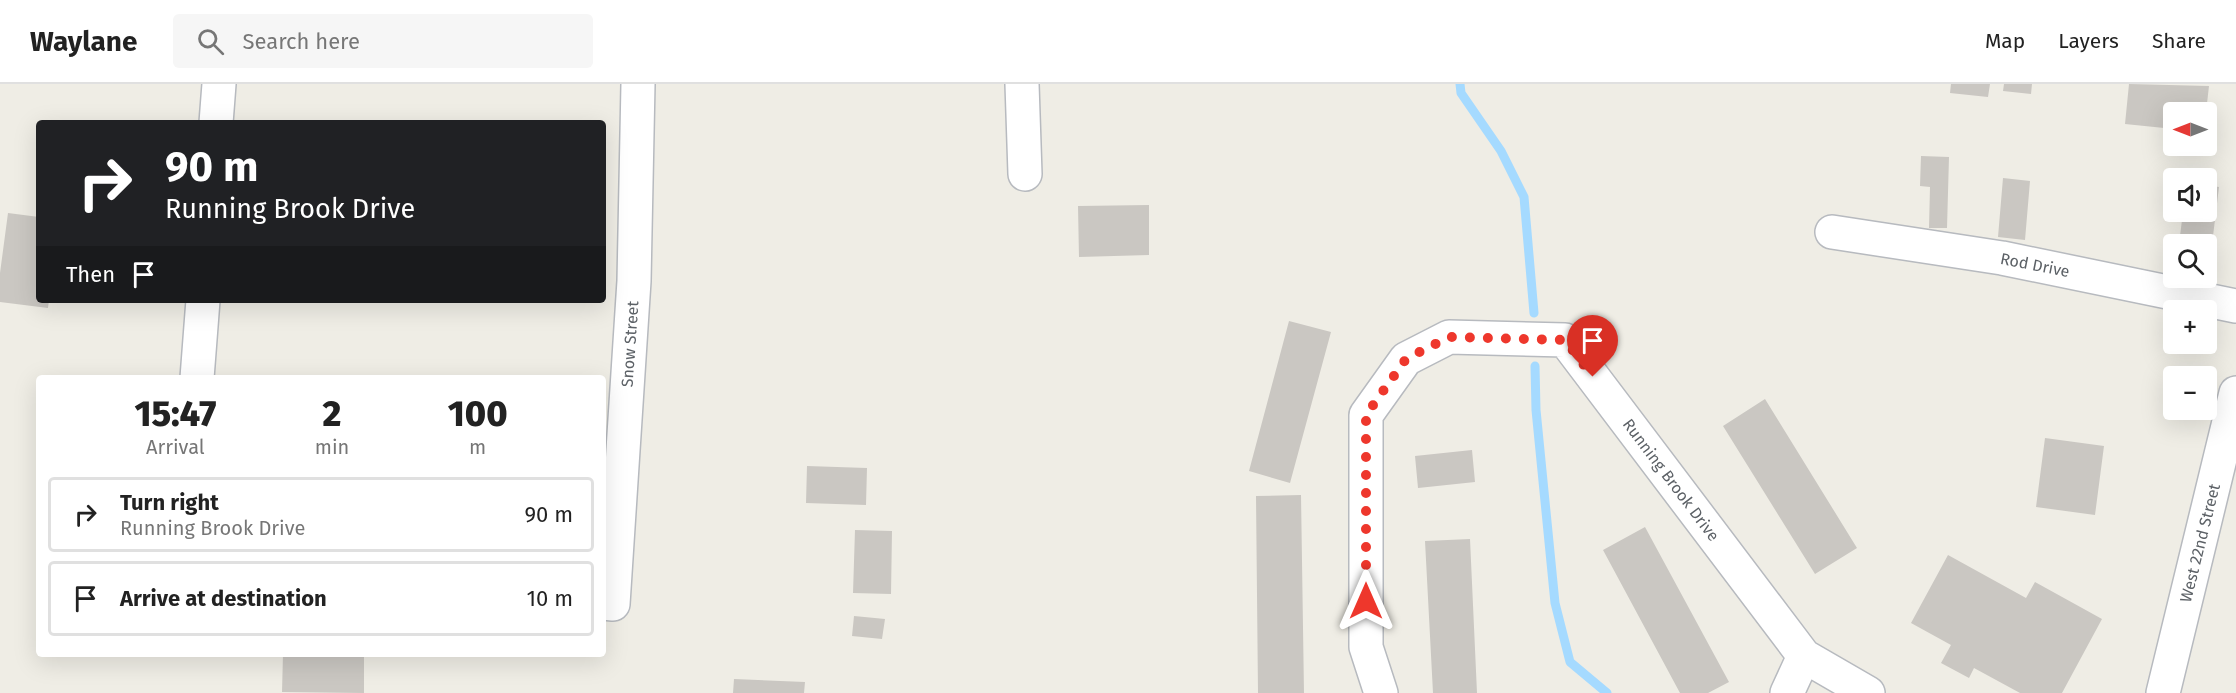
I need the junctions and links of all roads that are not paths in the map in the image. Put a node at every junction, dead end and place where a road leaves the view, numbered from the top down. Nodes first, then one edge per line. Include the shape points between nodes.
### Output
1 (219, 84) edge
2 (638, 84) edge
3 (1022, 84) edge
4 (216, 120) edge
5 (1025, 174) dead end
6 (1832, 232) dead end
7 (203, 303) edge
8 (2236, 306) edge
9 (197, 375) edge
10 (2236, 393) edge
11 (608, 603) edge
12 (1804, 656) junction
13 (1381, 693) edge
14 (1787, 693) edge
15 (1868, 693) edge
16 (2163, 693) edge

1 - 4 street
2 - 11 street, Snow Street via 634,281
3 - 5 street
6 - 8 street, Rod Drive via 2002,258
7 - 9 street
10 - 16 street, West 22nd Street
12 - 13 street, Running Brook Drive via 1565,340 1449,337 1406,359 1366,415 1366,647
12 - 14 street
12 - 15 street, Running Brook Drive

